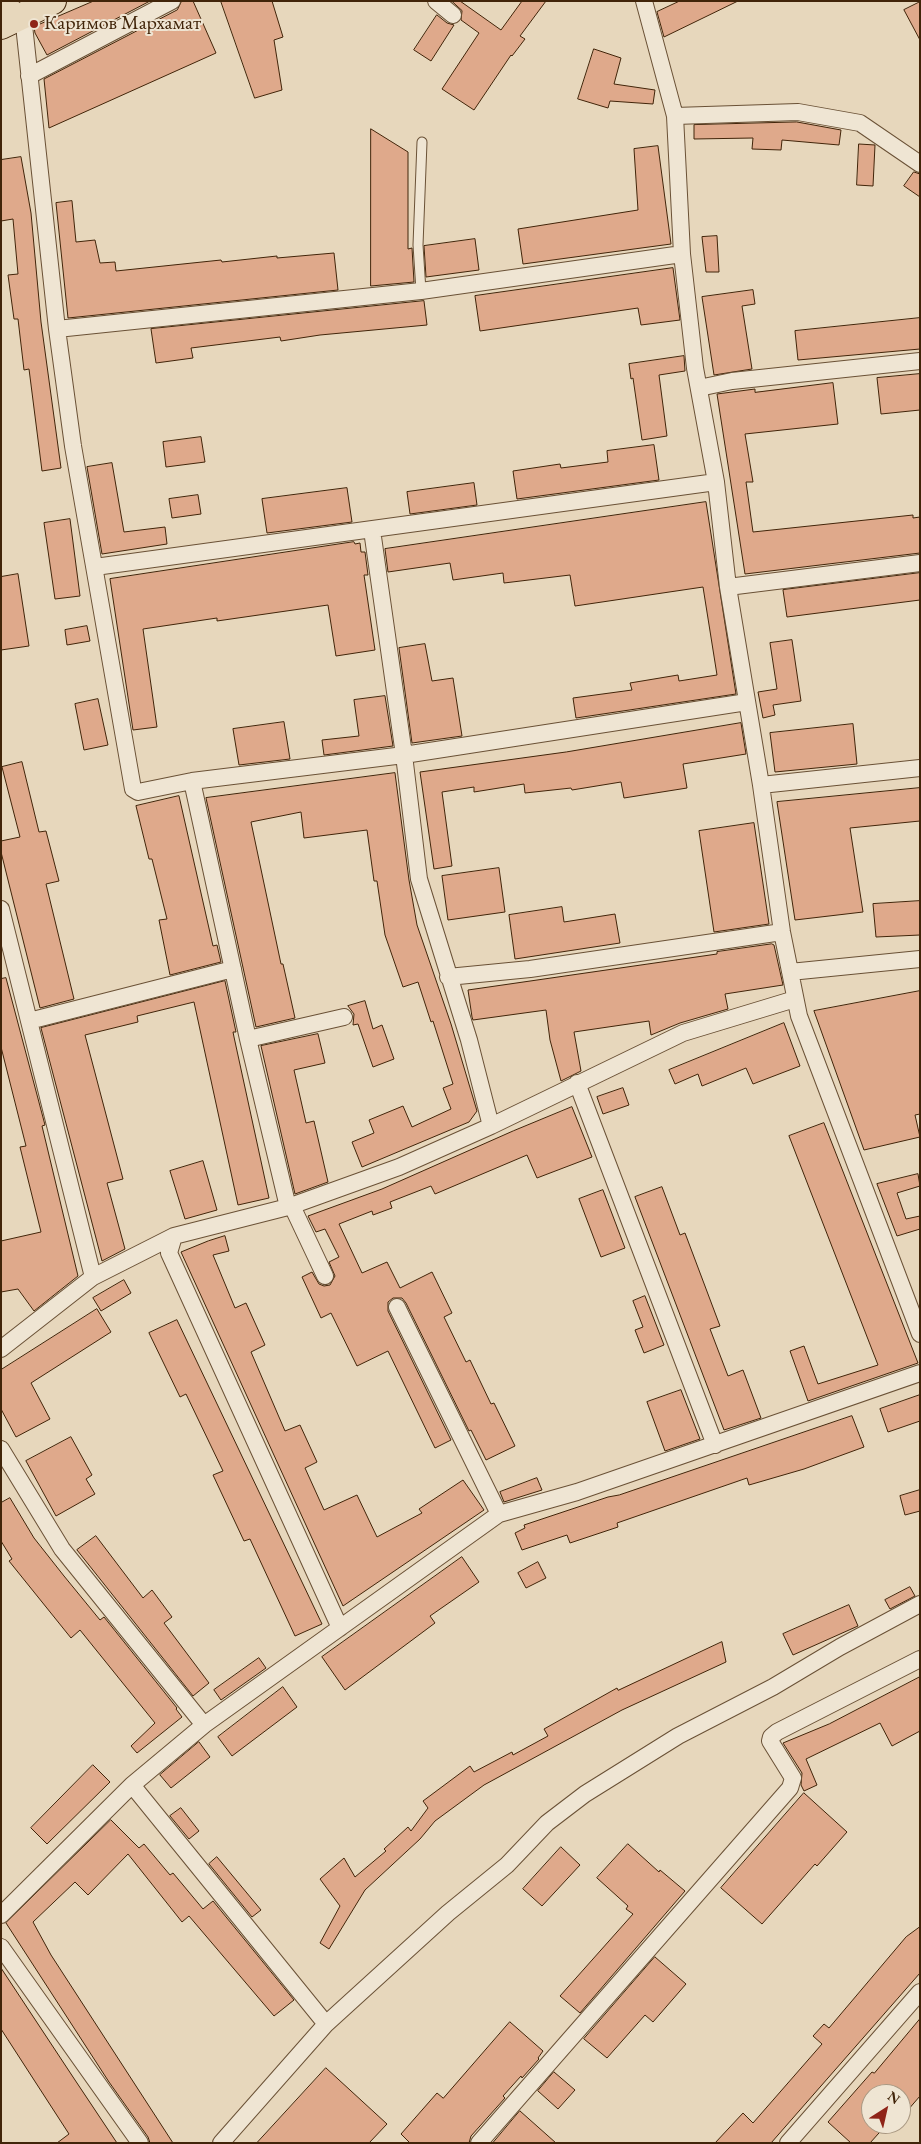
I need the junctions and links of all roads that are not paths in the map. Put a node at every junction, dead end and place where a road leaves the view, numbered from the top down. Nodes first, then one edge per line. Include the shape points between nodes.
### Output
1 (53, 1) edge
2 (172, 1) edge
3 (436, 1) edge
4 (644, 1) edge
5 (8, 12) edge
6 (453, 15) dead end
7 (29, 76) junction
8 (675, 116) junction
9 (422, 142) dead end
10 (920, 164) edge
11 (682, 254) junction
12 (421, 291) junction
13 (57, 329) junction
14 (920, 361) edge
15 (699, 388) junction
16 (716, 482) junction
17 (372, 530) junction
18 (920, 563) edge
19 (95, 567) junction
20 (728, 587) junction
21 (747, 702) junction
22 (404, 755) junction
23 (920, 768) edge
24 (192, 780) junction
25 (761, 785) junction
26 (1, 909) edge
27 (782, 932) junction
28 (920, 959) edge
29 (234, 970) junction
30 (790, 972) junction
31 (448, 977) junction
32 (795, 999) junction
33 (344, 1017) dead end
34 (29, 1021) junction
35 (248, 1039) junction
36 (577, 1083) junction
37 (491, 1126) junction
38 (290, 1207) junction
39 (174, 1236) junction
40 (325, 1276) dead end
41 (93, 1277) junction
42 (397, 1307) dead end
43 (920, 1334) edge
44 (1, 1349) edge
45 (920, 1373) edge
46 (715, 1445) junction
47 (1, 1449) edge
48 (499, 1514) junction
49 (920, 1604) edge
50 (340, 1628) junction
51 (920, 1659) edge
52 (204, 1724) junction
53 (132, 1785) junction
54 (1, 1914) edge
55 (1, 1947) edge
56 (920, 1992) edge
57 (326, 2024) junction
58 (140, 2143) edge
59 (221, 2143) edge
60 (479, 2143) edge
61 (788, 2143) edge

1 - 5 main road
2 - 7 street
3 - 6 street
4 - 8 street
5 - 7 street
7 - 13 street
8 - 10 street via 798,112 860,123
8 - 11 street
9 - 12 lane via 418,245
11 - 12 street
11 - 15 street
12 - 13 street
13 - 19 street via 73,446
14 - 15 street via 732,381
15 - 16 street
16 - 17 street
16 - 20 street
17 - 19 street
17 - 22 street
18 - 20 street
19 - 24 street via 133,789 138,792
20 - 21 street
21 - 22 street
21 - 25 street
22 - 24 street
22 - 31 street via 419,879
23 - 25 street
24 - 29 street
25 - 27 street
26 - 34 street
27 - 30 street
27 - 31 street via 530,969
28 - 30 street
29 - 34 street
29 - 35 street
30 - 32 street
31 - 37 street via 470,1040
32 - 36 street via 683,1033
32 - 43 street
33 - 35 street
34 - 41 street
35 - 38 street
36 - 37 street
36 - 46 street
37 - 38 street via 399,1167
38 - 39 street
38 - 40 street
39 - 41 street
39 - 50 street via 169,1253
41 - 44 street
42 - 48 street
45 - 46 street
46 - 48 street via 577,1492
47 - 52 street via 62,1549
48 - 50 street
49 - 57 street via 774,1687 678,1736 585,1794 547,1823 507,1865 448,1913
50 - 52 street
51 - 60 street via 771,1737 770,1741 793,1778 790,1788
52 - 53 street
53 - 54 street
53 - 57 street
55 - 58 street
56 - 61 street
57 - 59 street

